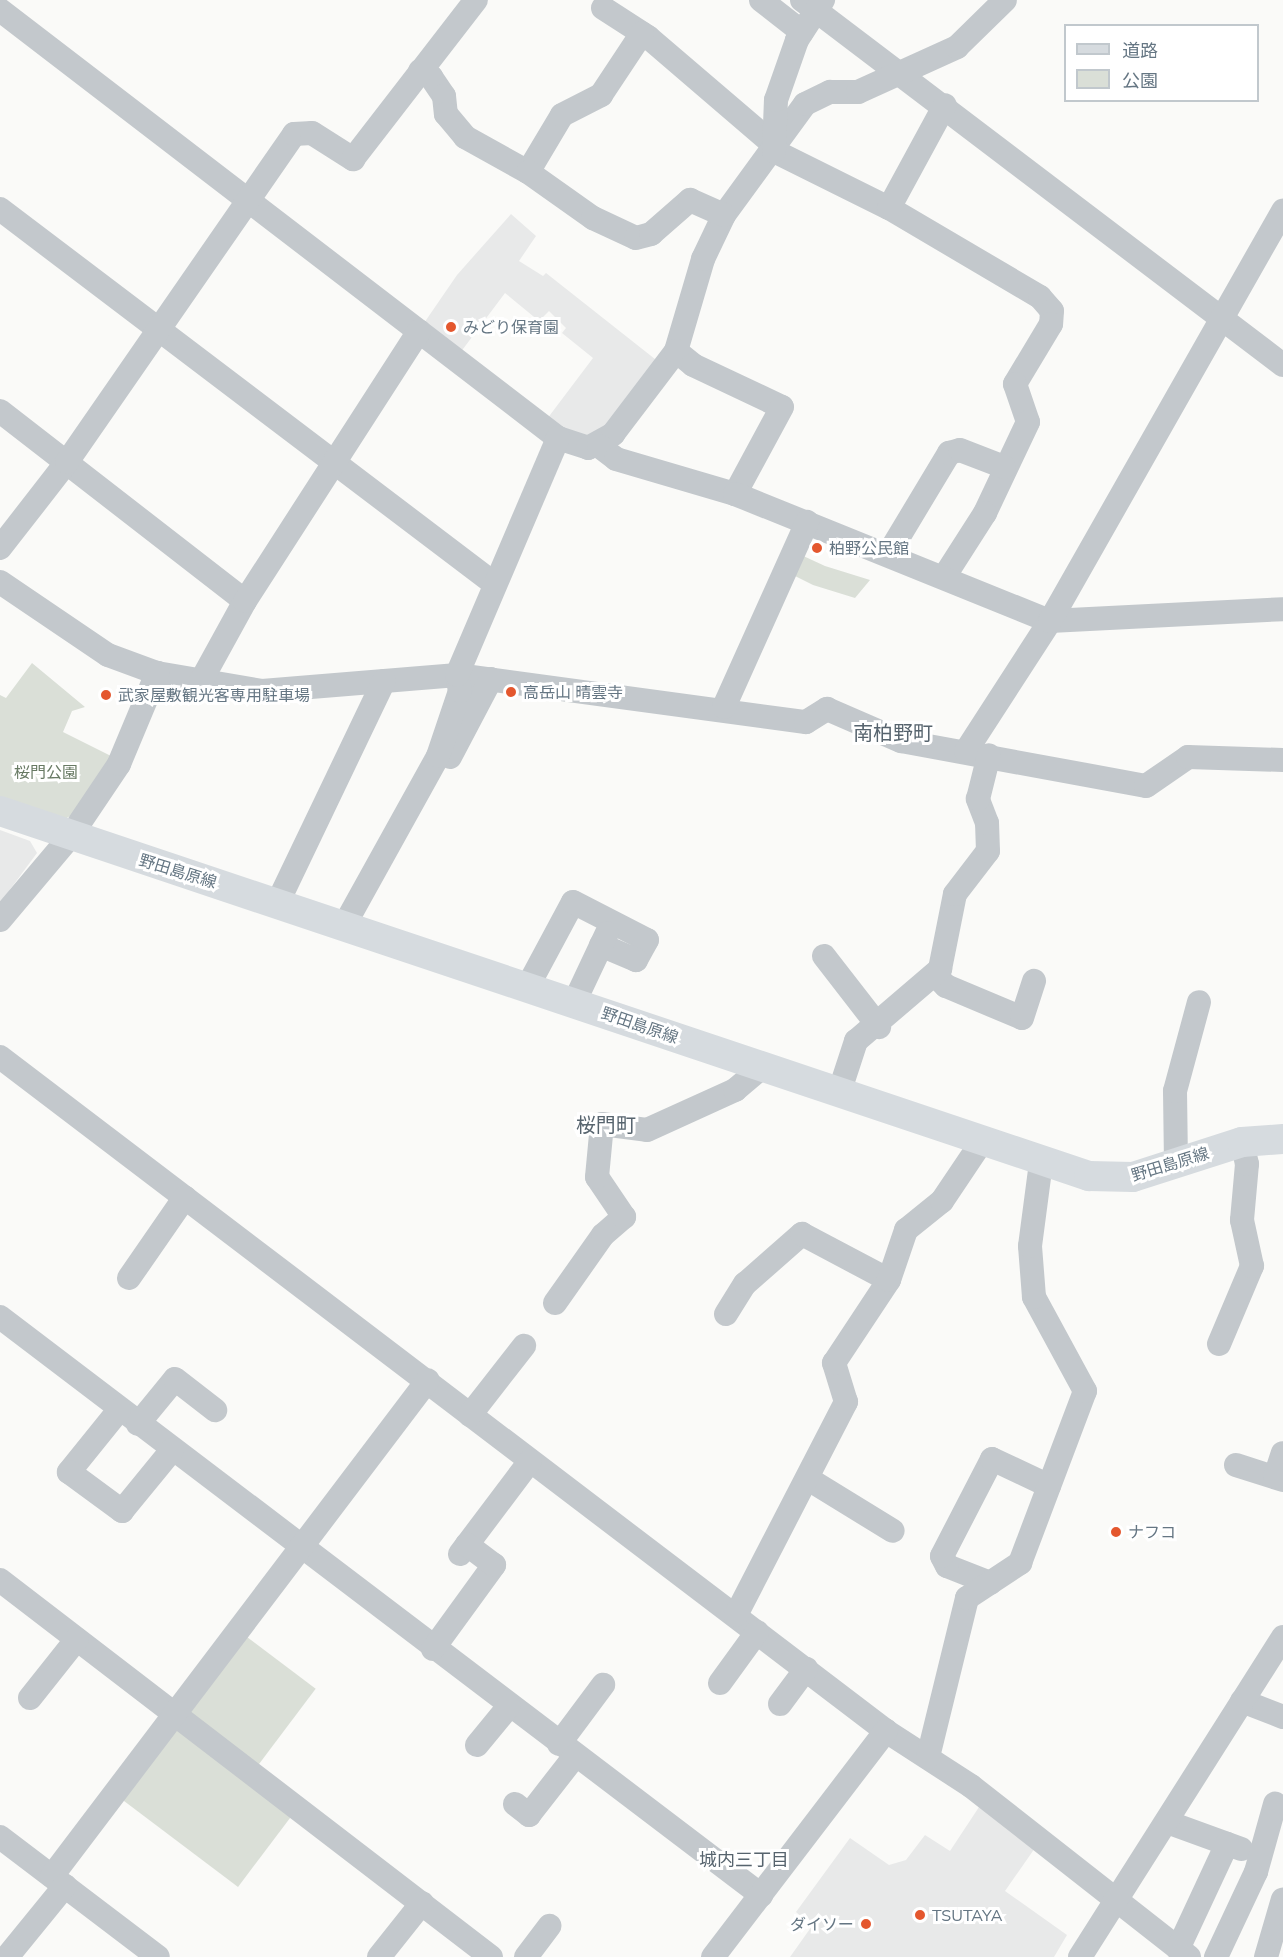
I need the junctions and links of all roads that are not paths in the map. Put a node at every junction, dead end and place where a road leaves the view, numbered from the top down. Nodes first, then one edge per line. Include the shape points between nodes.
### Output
1 (476, 0) edge
2 (761, 0) edge
3 (1005, 0) edge
4 (814, 3) edge
5 (603, 8) dead end
6 (0, 10) edge
7 (802, 32) junction
8 (642, 33) junction
9 (420, 71) junction
10 (899, 73) junction
11 (945, 105) junction
12 (774, 148) junction
13 (528, 172) junction
14 (251, 202) junction
15 (889, 208) junction
16 (0, 209) edge
17 (1283, 211) edge
18 (724, 215) junction
19 (1222, 319) junction
20 (419, 331) junction
21 (158, 332) junction
22 (676, 351) junction
23 (1283, 365) edge
24 (0, 411) edge
25 (558, 438) junction
26 (599, 446) junction
27 (67, 462) junction
28 (333, 465) junction
29 (1004, 467) junction
30 (735, 494) junction
31 (807, 522) junction
32 (0, 548) edge
33 (889, 553) junction
34 (945, 577) junction
35 (0, 582) edge
36 (492, 582) junction
37 (245, 601) junction
38 (1283, 609) edge
39 (1050, 621) junction
40 (157, 673) junction
41 (457, 675) junction
42 (491, 679) junction
43 (201, 681) junction
44 (384, 681) junction
45 (724, 708) junction
46 (977, 753) junction
47 (1283, 760) edge
48 (0, 811) edge
49 (70, 837) junction
50 (278, 902) junction
51 (0, 920) edge
52 (613, 922) junction
53 (352, 927) junction
54 (601, 945) junction
55 (824, 956) dead end
56 (936, 976) junction
57 (1034, 981) dead end
58 (528, 986) junction
59 (1199, 1002) dead end
60 (574, 1003) junction
61 (879, 1027) junction
62 (0, 1057) edge
63 (762, 1067) junction
64 (839, 1094) junction
65 (1283, 1139) edge
66 (1242, 1142) junction
67 (981, 1143) junction
68 (1176, 1163) junction
69 (1041, 1164) junction
70 (185, 1197) junction
71 (129, 1278) dead end
72 (889, 1280) junction
73 (555, 1304) dead end
74 (726, 1314) dead end
75 (0, 1317) edge
76 (1219, 1344) dead end
77 (524, 1346) dead end
78 (428, 1380) junction
79 (119, 1410) junction
80 (215, 1410) dead end
81 (470, 1415) junction
82 (138, 1424) junction
83 (172, 1450) junction
84 (1283, 1453) edge
85 (530, 1461) junction
86 (1236, 1465) dead end
87 (1279, 1478) edge
88 (810, 1480) junction
89 (1049, 1486) junction
90 (893, 1531) dead end
91 (299, 1548) junction
92 (990, 1583) junction
93 (3, 1587) edge
94 (736, 1615) junction
95 (757, 1632) junction
96 (1283, 1637) edge
97 (77, 1639) junction
98 (433, 1649) junction
99 (806, 1669) junction
100 (720, 1683) dead end
101 (603, 1685) dead end
102 (30, 1698) dead end
103 (1242, 1701) junction
104 (780, 1704) dead end
105 (509, 1706) junction
106 (177, 1714) junction
107 (1283, 1717) edge
108 (886, 1731) junction
109 (477, 1745) dead end
110 (567, 1750) junction
111 (928, 1756) junction
112 (1275, 1804) dead end
113 (529, 1816) dead end
114 (1167, 1822) junction
115 (0, 1837) edge
116 (1227, 1844) junction
117 (1260, 1855) junction
118 (58, 1881) junction
119 (761, 1895) junction
120 (1283, 1899) edge
121 (1115, 1902) junction
122 (422, 1903) junction
123 (549, 1926) dead end
124 (1185, 1955) edge
125 (488, 1956) edge
126 (7, 1957) edge
127 (158, 1957) edge
128 (379, 1957) edge
129 (526, 1957) edge
130 (713, 1957) edge
131 (1080, 1957) edge
132 (1216, 1957) edge
133 (1266, 1957) edge

1 - 9 street
2 - 7 street
3 - 10 street via 957,47
4 - 7 street
4 - 10 street
5 - 8 street
6 - 14 street
7 - 12 street via 776,100
8 - 12 street
8 - 13 street via 601,95 562,115
9 - 13 street via 432,77 444,96 446,114 465,136
9 - 14 street via 353,159 312,133 294,135
10 - 11 street
10 - 12 street via 858,92 816,97 805,104
11 - 15 street
11 - 19 street
12 - 15 street
12 - 18 street
13 - 18 street via 593,218 636,238 651,234 690,200
14 - 20 street
14 - 21 street
15 - 29 street via 1040,297 1052,311 1051,324 1015,384 1028,422
16 - 21 street
17 - 19 street
18 - 22 street via 703,259
19 - 23 street
19 - 39 street
20 - 25 street
20 - 28 street
21 - 27 street
21 - 28 street
22 - 26 street
22 - 30 street via 693,365 782,407
24 - 27 street
25 - 26 street
25 - 36 street
26 - 30 street via 616,459
27 - 32 street
27 - 37 street
28 - 36 street
28 - 37 street
29 - 33 street via 960,450 949,453
29 - 34 street via 985,513
30 - 31 street
31 - 33 street
31 - 45 street
33 - 34 street
34 - 39 street
35 - 40 street via 108,655
36 - 41 street
37 - 43 street
38 - 39 street
39 - 46 street
40 - 43 street
40 - 49 street via 133,741
41 - 42 street
41 - 44 street
41 - 53 street via 460,691 438,756
42 - 45 street
42 - 53 street
43 - 44 street via 262,691
44 - 50 street
45 - 46 street via 806,722 827,709 901,741
46 - 47 street via 1146,786 1188,757
46 - 56 street via 978,800 987,823 988,851 955,894
48 - 49 main road, 野田島原線
49 - 50 main road, 野田島原線
49 - 51 street
50 - 53 main road, 野田島原線
52 - 54 street
52 - 54 street via 647,940 636,960
52 - 58 street via 573,902
53 - 58 main road, 野田島原線
54 - 60 street
55 - 61 street
56 - 57 street via 946,986 1022,1018
56 - 61 street via 898,1003
58 - 60 main road, 野田島原線
59 - 68 street via 1175,1091
60 - 63 main road, 野田島原線
61 - 64 street via 851,1048
62 - 70 street
63 - 64 main road, 野田島原線
63 - 73 street via 735,1090 653,1128 602,1124 597,1177 624,1217 603,1235
64 - 67 main road, 野田島原線
65 - 66 main road, 野田島原線
66 - 68 main road, 野田島原線
66 - 76 street via 1247,1164 1242,1220 1252,1266
67 - 69 main road, 野田島原線
67 - 72 street via 942,1201 906,1230
68 - 69 main road, 野田島原線 via 1112,1180
69 - 89 street via 1030,1246 1034,1297 1085,1391
70 - 71 street
70 - 78 street
72 - 74 street via 802,1234 745,1284
72 - 88 street via 834,1364 846,1402
75 - 79 street
77 - 81 street
78 - 81 street
78 - 91 street
79 - 82 street
79 - 83 street via 69,1472 122,1511
80 - 82 street via 175,1379
81 - 85 street
82 - 83 street
83 - 91 street
84 - 87 street
85 - 94 street
85 - 98 street via 464,1549 494,1565
86 - 87 street
88 - 90 street
88 - 94 street
89 - 92 street via 1020,1563
89 - 92 street via 992,1459 942,1556 947,1566
91 - 98 street
91 - 106 street
92 - 111 street via 967,1598
93 - 97 street
94 - 95 street
95 - 99 street
95 - 100 street
96 - 103 street
97 - 102 street
97 - 106 street
98 - 105 street
99 - 104 street
99 - 108 street
101 - 110 street
103 - 107 street
103 - 114 street
105 - 109 street
105 - 110 street
106 - 118 street
106 - 122 street
108 - 111 street
108 - 119 street
110 - 113 street
110 - 119 street
111 - 121 street
112 - 117 street
114 - 116 street
114 - 121 street
115 - 118 street
116 - 117 street
116 - 124 street
117 - 132 street
118 - 126 street
118 - 127 street
119 - 130 street
120 - 133 street
121 - 124 street
121 - 131 street
122 - 125 street
122 - 128 street
123 - 129 street

